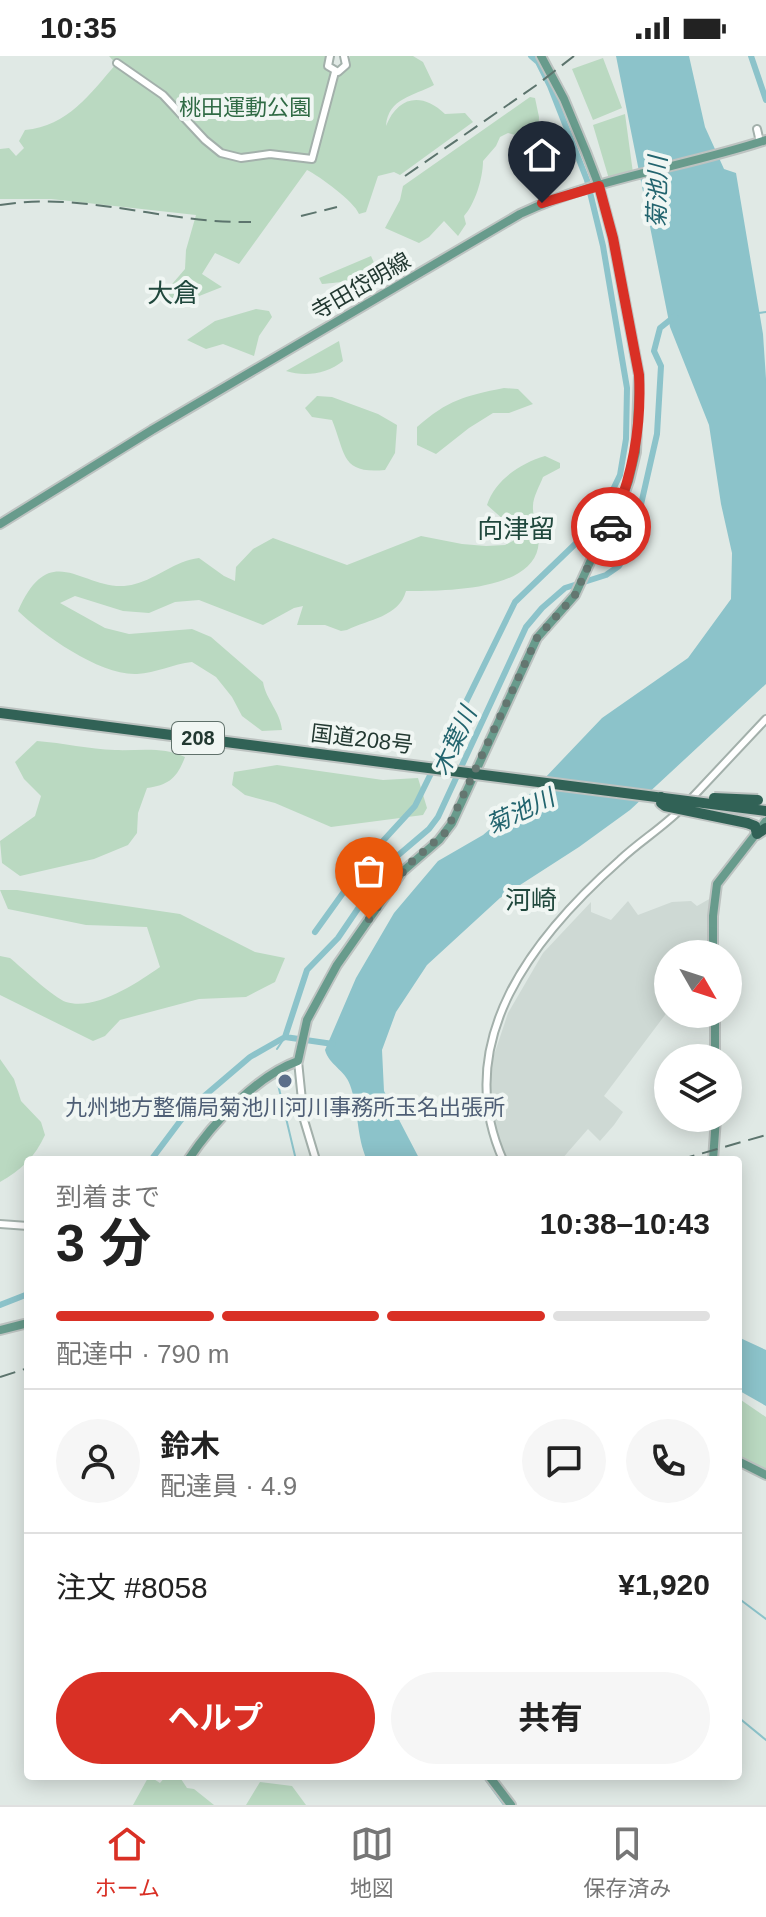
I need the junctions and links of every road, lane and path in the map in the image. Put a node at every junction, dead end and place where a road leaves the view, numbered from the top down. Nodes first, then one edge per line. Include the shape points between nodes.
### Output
1 (330, 56) edge
2 (344, 56) edge
3 (541, 56) edge
4 (117, 63) dead end
5 (335, 72) junction
6 (757, 129) dead end
7 (761, 141) edge
8 (595, 187) junction
9 (0, 524) edge
10 (0, 713) edge
11 (766, 719) edge
12 (640, 794) junction
13 (661, 797) junction
14 (764, 804) edge
15 (766, 819) edge
16 (756, 827) edge
17 (713, 940) edge
18 (298, 1061) junction
19 (715, 1132) edge
20 (191, 1156) edge
21 (315, 1156) edge
22 (502, 1156) edge
23 (713, 1156) edge
24 (0, 1224) edge
25 (24, 1226) edge
26 (24, 1324) edge
27 (0, 1330) edge
28 (742, 1463) edge
29 (766, 1475) edge
30 (492, 1780) edge
31 (511, 1805) edge

1 - 5 street via 327,63
2 - 5 street via 345,68
3 - 8 main road via 564,99
4 - 5 street via 163,95 213,148 241,158 270,154 312,159
6 - 7 street
7 - 8 main road, 寺田岱明線
8 - 9 main road, 寺田岱明線 via 520,214
8 - 18 main road via 613,238 639,375 636,452 629,481 612,527 570,603 537,638 446,832 402,872 335,969 317,999
10 - 12 highway, 国道208号 / 208, bridge
11 - 22 street via 677,813 582,898 516,980 496,1027 486,1074 489,1119
12 - 13 highway, 国道208号 / 208, bridge
12 - 14 highway, bridge
13 - 14 highway, 国道208号 / 208, bridge
13 - 16 highway, bridge via 665,806
15 - 16 highway
16 - 17 main road via 717,884
18 - 20 main road via 262,1080
18 - 21 street via 304,1120
19 - 23 main road
24 - 25 street
26 - 27 main road
28 - 29 main road
30 - 31 main road

